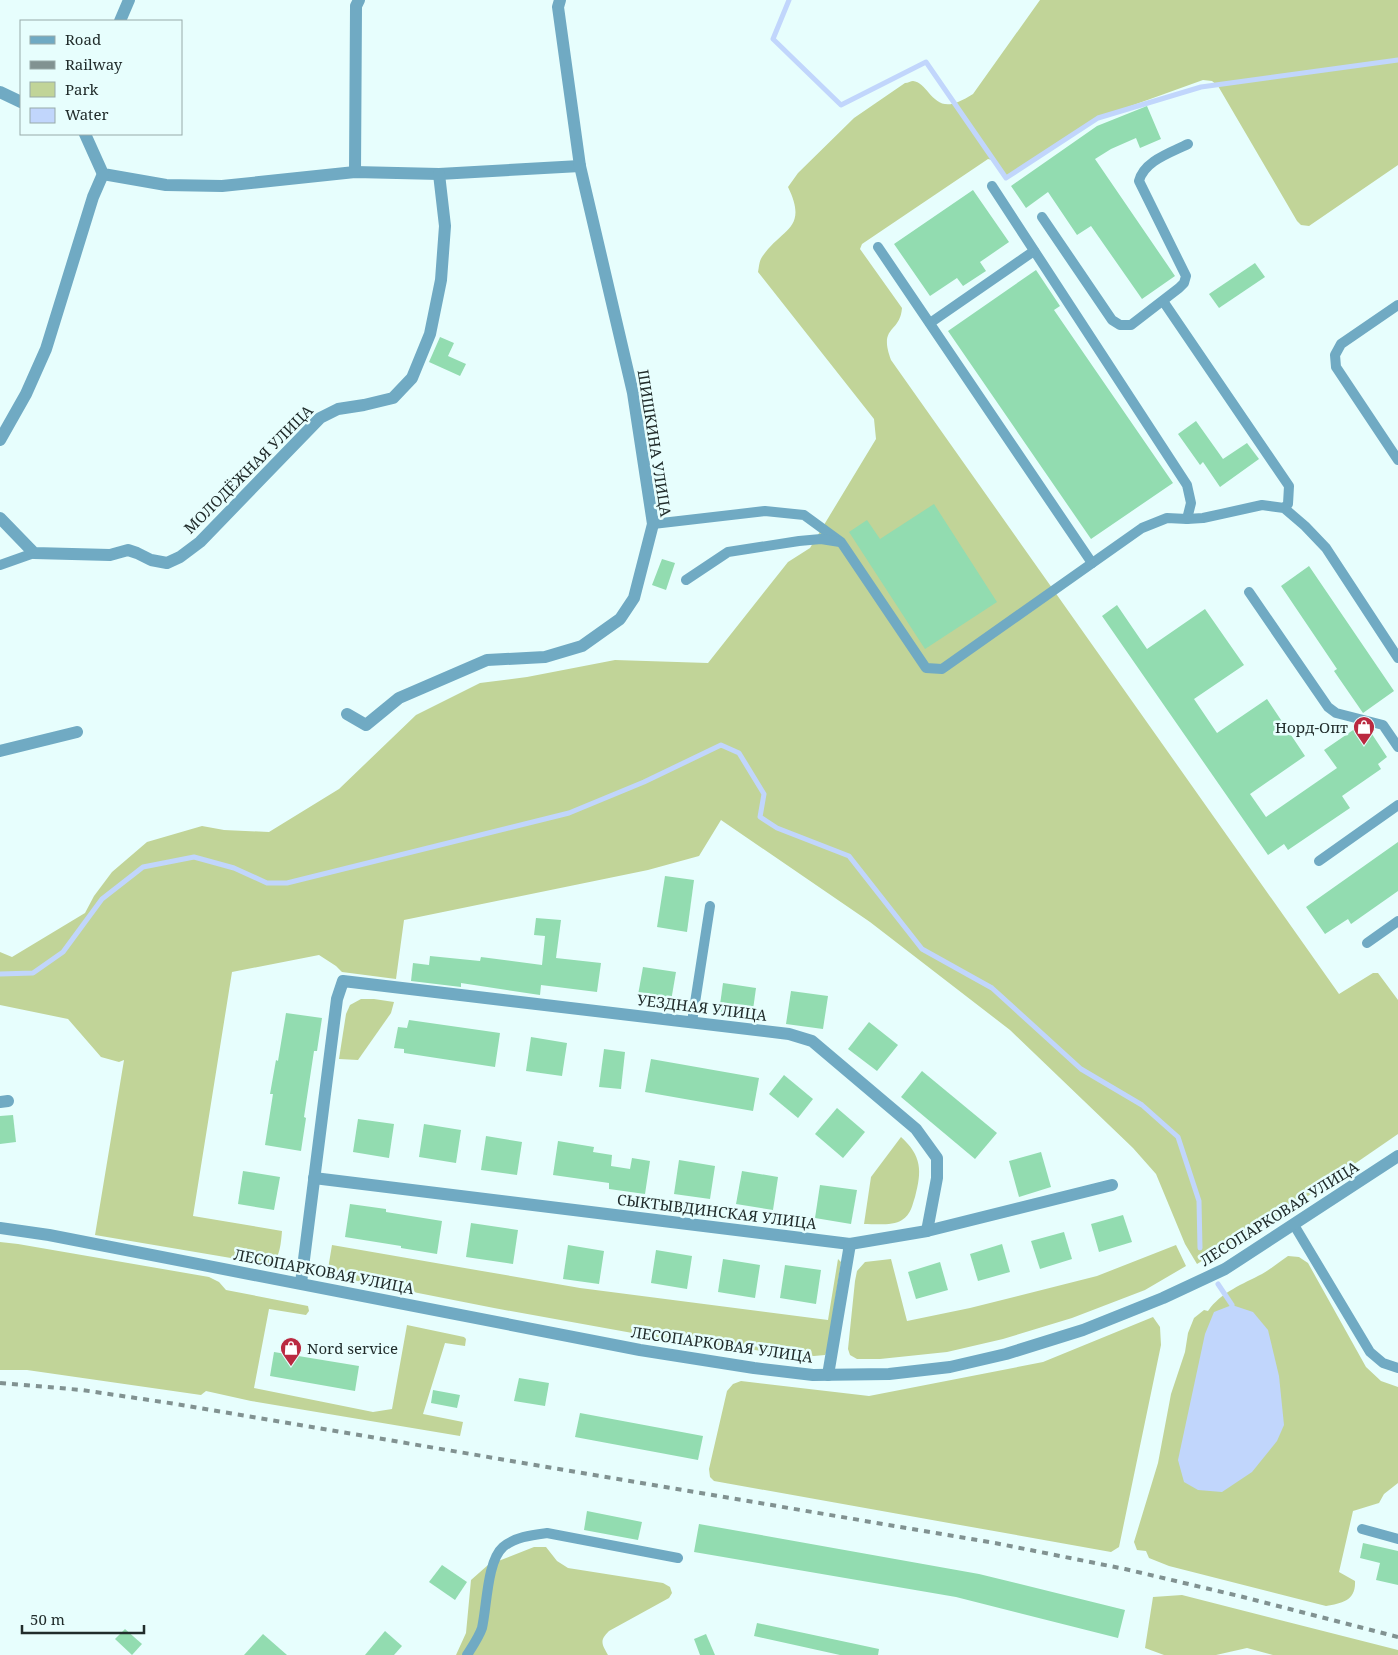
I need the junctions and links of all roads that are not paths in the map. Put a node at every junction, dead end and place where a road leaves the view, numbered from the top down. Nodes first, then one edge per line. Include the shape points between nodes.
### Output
1 (129, 0) edge
2 (359, 0) edge
3 (560, 0) edge
4 (120, 20) edge
5 (0, 92) edge
6 (20, 102) edge
7 (85, 135) edge
8 (1188, 144) dead end
9 (580, 166) junction
10 (355, 172) junction
11 (103, 174) junction
12 (439, 174) junction
13 (992, 186) dead end
14 (1042, 217) dead end
15 (878, 247) dead end
16 (1034, 252) junction
17 (1163, 301) junction
18 (1398, 305) edge
19 (930, 324) junction
20 (0, 440) edge
21 (1398, 460) edge
22 (1284, 508) junction
23 (0, 518) edge
24 (1187, 519) junction
25 (653, 524) junction
26 (841, 542) junction
27 (34, 553) junction
28 (1092, 563) junction
29 (0, 565) edge
30 (686, 580) dead end
31 (1249, 592) dead end
32 (1398, 658) edge
33 (347, 714) dead end
34 (77, 732) dead end
35 (1398, 747) edge
36 (0, 751) edge
37 (1398, 805) edge
38 (1319, 861) dead end
39 (710, 906) dead end
40 (1398, 921) edge
41 (1367, 944) dead end
42 (692, 1022) junction
43 (1398, 1156) edge
44 (314, 1178) junction
45 (1112, 1185) dead end
46 (1294, 1225) junction
47 (0, 1228) edge
48 (928, 1231) junction
49 (850, 1244) junction
50 (301, 1283) junction
51 (1398, 1368) edge
52 (828, 1375) junction
53 (1362, 1529) dead end
54 (1398, 1539) edge
55 (678, 1558) dead end
56 (467, 1655) edge

1 - 4 street
2 - 10 street via 356,6
3 - 9 street, ШИШКИНА УЛИЦА via 558,7
5 - 6 street
7 - 11 street
8 - 17 lane via 1147,166 1140,181 1186,276 1184,283
9 - 12 street
9 - 25 street, ШИШКИНА УЛИЦА via 633,392
10 - 11 street via 222,186 166,185
10 - 12 street
11 - 20 street via 46,349
12 - 27 street, МОЛОДЁЖНАЯ УЛИЦА via 445,226 441,280 432,325 412,378 393,398 338,409 320,418 200,542 168,563 128,550 110,555
13 - 16 lane
14 - 17 lane via 1112,320 1120,325 1131,325
15 - 19 lane
16 - 19 lane
16 - 24 lane via 1187,484 1191,502
17 - 22 lane via 1289,486 1288,504
18 - 21 lane via 1341,344 1335,355 1336,367
19 - 28 lane
22 - 24 lane via 1262,505
22 - 32 lane via 1326,548
23 - 27 street
24 - 28 lane via 1167,518 1142,528
25 - 26 lane via 765,511 804,515
25 - 33 street, ШИШКИНА УЛИЦА via 634,598 620,619 582,646 545,657 488,660 399,698 366,725
26 - 28 lane via 926,668 942,669
26 - 30 lane via 799,541 728,552
27 - 29 lane
31 - 35 lane via 1328,707 1336,713 1383,726
34 - 36 street
37 - 38 lane
39 - 42 lane
40 - 41 lane
42 - 44 street, УЕЗДНАЯ УЛИЦА via 344,980 337,999
42 - 48 street, УЕЗДНАЯ УЛИЦА via 789,1034 812,1041 916,1129 937,1158
43 - 46 street, ЛЕСОПАРКОВАЯ УЛИЦА
44 - 49 street, СЫКТЫВДИНСКАЯ УЛИЦА
44 - 50 street
45 - 48 street, СЫКТЫВДИНСКАЯ УЛИЦА
46 - 51 lane via 1370,1352 1382,1363
46 - 52 street, ЛЕСОПАРКОВАЯ УЛИЦА via 1224,1269 1083,1330 1014,1352 950,1367 889,1374
47 - 50 street, ЛЕСОПАРКОВАЯ УЛИЦА
48 - 49 street, СЫКТЫВДИНСКАЯ УЛИЦА
49 - 52 street
50 - 52 street, ЛЕСОПАРКОВАЯ УЛИЦА via 640,1350 754,1368
53 - 54 lane
55 - 56 lane via 547,1533 514,1541 494,1558 481,1630

